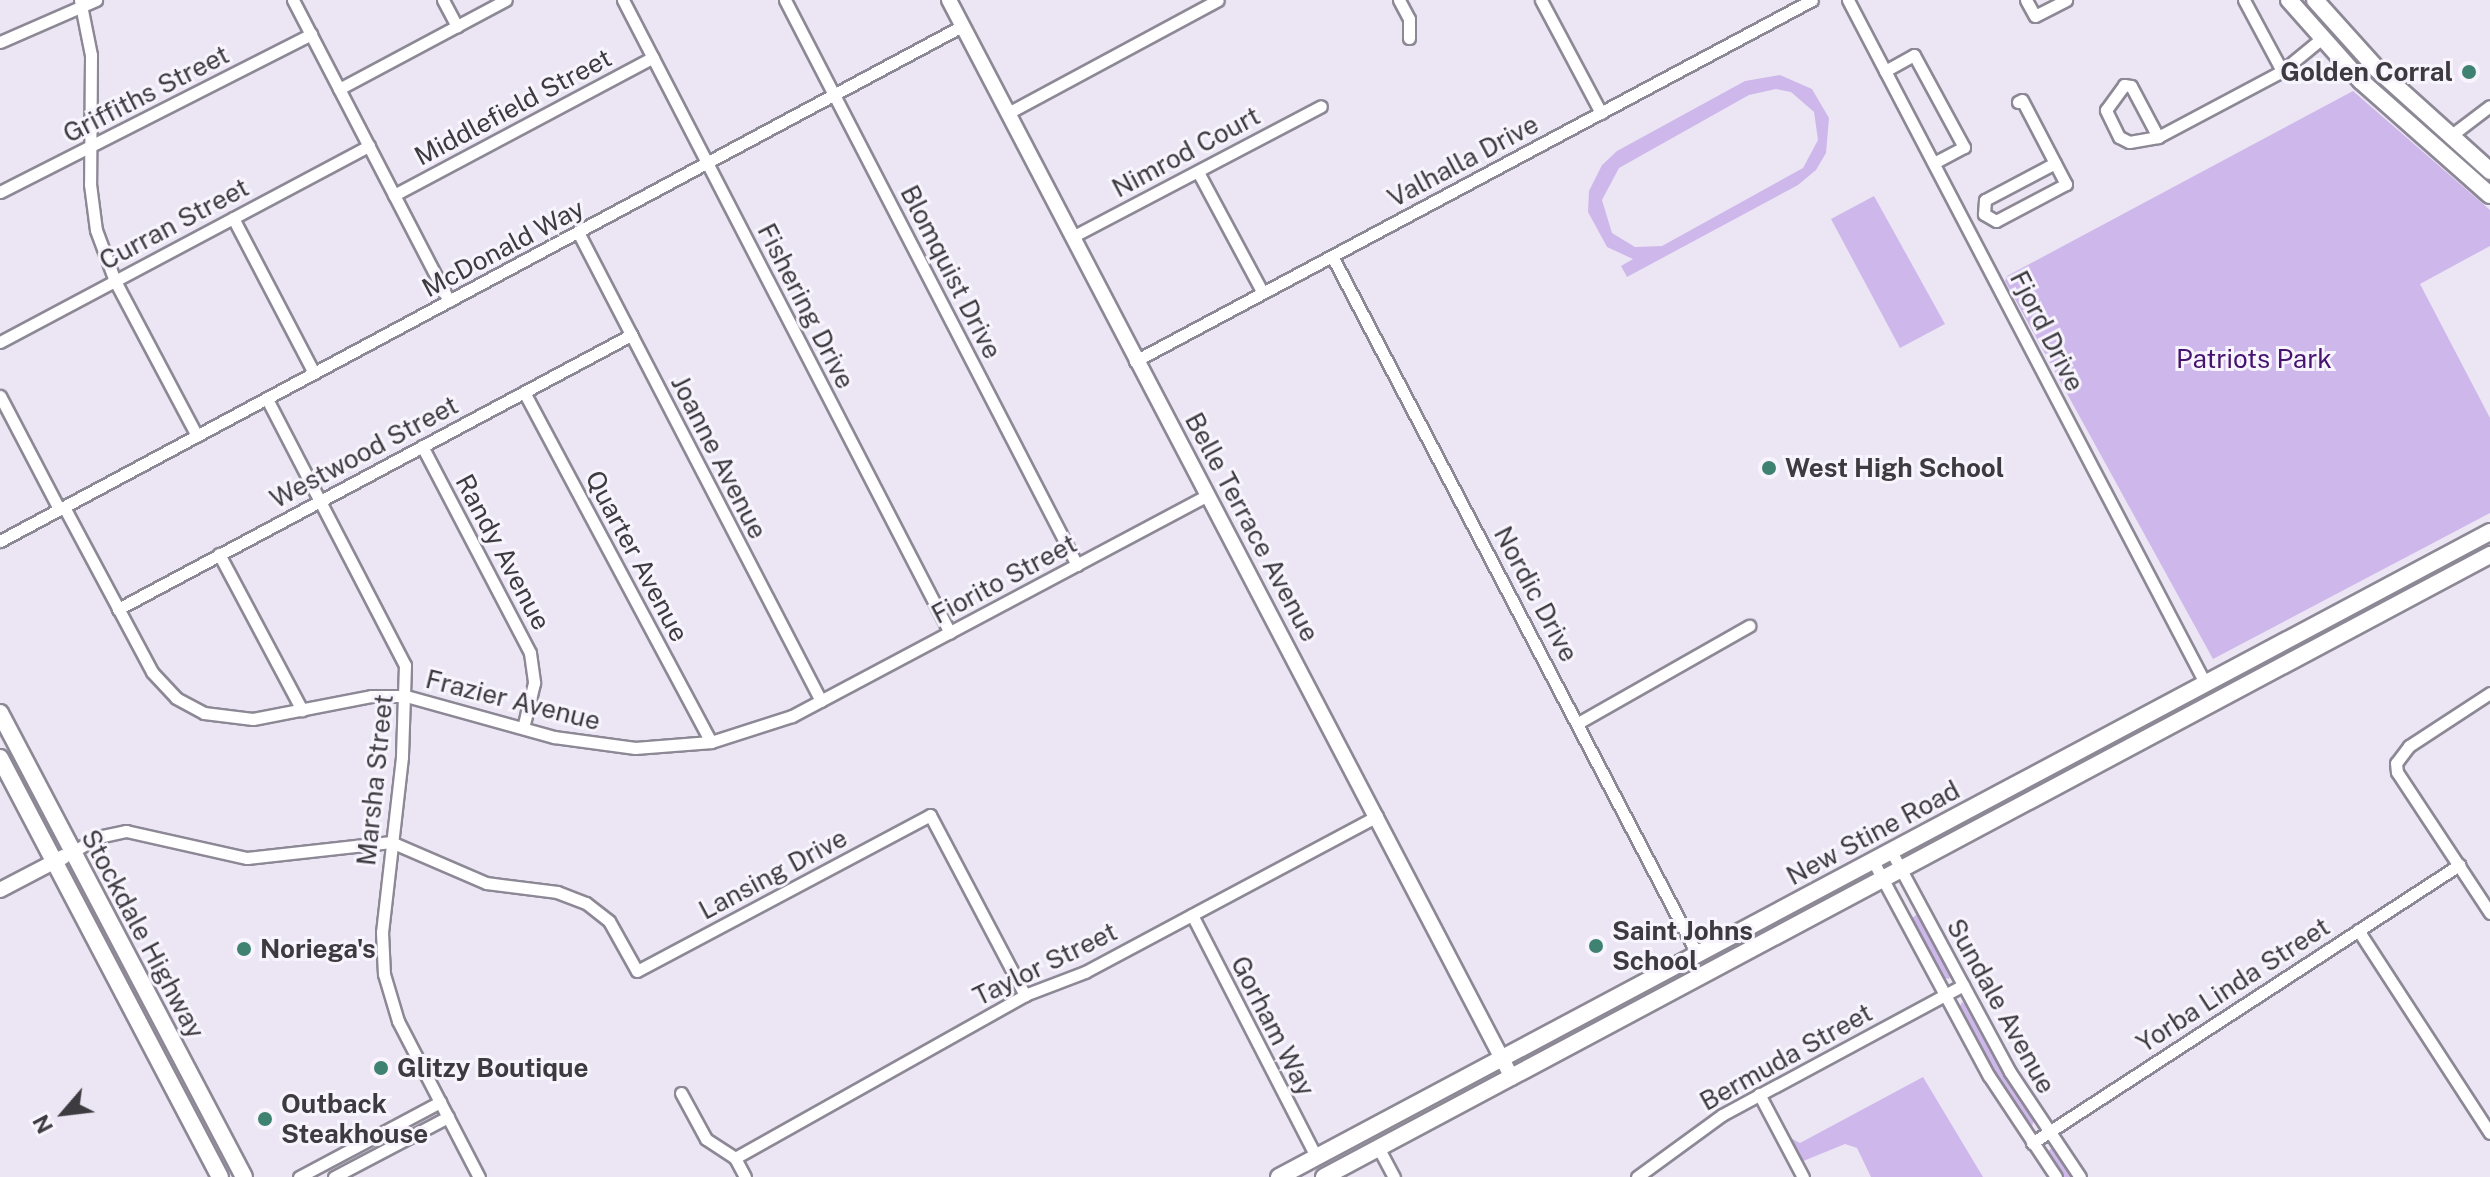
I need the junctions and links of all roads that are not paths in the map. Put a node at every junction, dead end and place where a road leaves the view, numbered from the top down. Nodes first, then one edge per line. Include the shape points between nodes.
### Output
1 (96, 0) edge
2 (293, 0) edge
3 (443, 0) edge
4 (506, 0) edge
5 (623, 0) edge
6 (785, 0) edge
7 (949, 0) edge
8 (1218, 0) edge
9 (1399, 0) edge
10 (1541, 0) edge
11 (1812, 0) edge
12 (1848, 0) edge
13 (2026, 0) edge
14 (2244, 0) edge
15 (2289, 0) edge
16 (2315, 0) edge
17 (2061, 1) edge
18 (80, 3) edge
19 (457, 26) junction
20 (962, 26) junction
21 (311, 34) junction
22 (1409, 38) dead end
23 (2322, 38) junction
24 (0, 42) edge
25 (653, 57) junction
26 (1885, 71) junction
27 (2282, 71) junction
28 (2361, 81) junction
29 (339, 89) junction
30 (834, 96) junction
31 (2018, 102) dead end
32 (1321, 106) dead end
33 (2490, 106) edge
34 (1008, 113) junction
35 (1601, 113) junction
36 (2158, 137) junction
37 (2449, 137) junction
38 (369, 146) junction
39 (91, 148) junction
40 (1934, 163) junction
41 (2055, 163) junction
42 (707, 164) junction
43 (2490, 171) edge
44 (1198, 172) junction
45 (0, 192) edge
46 (394, 195) junction
47 (2490, 195) edge
48 (1984, 214) junction
49 (233, 218) junction
50 (1966, 223) junction
51 (578, 232) junction
52 (1072, 237) junction
53 (1332, 256) junction
54 (115, 281) junction
55 (1263, 293) junction
56 (449, 301) junction
57 (631, 335) junction
58 (0, 342) edge
59 (1135, 361) junction
60 (314, 373) junction
61 (524, 392) junction
62 (0, 396) edge
63 (267, 399) junction
64 (197, 436) junction
65 (422, 446) junction
66 (1208, 495) junction
67 (321, 500) junction
68 (62, 508) junction
69 (2490, 532) edge
70 (0, 541) edge
71 (219, 554) junction
72 (2490, 555) edge
73 (1077, 565) junction
74 (118, 609) junction
75 (1749, 626) dead end
76 (950, 633) junction
77 (2269, 649) junction
78 (2205, 683) junction
79 (2490, 693) edge
80 (2227, 695) junction
81 (406, 696) junction
82 (821, 701) junction
83 (302, 710) junction
84 (0, 713) edge
85 (1578, 723) junction
86 (523, 728) junction
87 (711, 742) junction
88 (2139, 742) junction
89 (0, 758) edge
90 (1377, 816) junction
91 (391, 842) junction
92 (1891, 851) junction
93 (63, 857) junction
94 (1873, 861) junction
95 (2459, 865) junction
96 (1900, 869) junction
97 (1881, 880) junction
98 (0, 890) edge
99 (2490, 913) edge
100 (1192, 915) junction
101 (2358, 930) junction
102 (1697, 954) junction
103 (1963, 985) junction
104 (1025, 995) junction
105 (1945, 995) junction
106 (1502, 1058) junction
107 (1512, 1078) junction
108 (681, 1093) dead end
109 (1759, 1094) junction
110 (440, 1102) junction
111 (448, 1117) junction
112 (2048, 1131) junction
113 (2490, 1133) edge
114 (2032, 1143) junction
115 (1379, 1149) junction
116 (1316, 1156) junction
117 (735, 1158) junction
118 (220, 1177) edge
119 (244, 1177) edge
120 (299, 1177) edge
121 (334, 1177) edge
122 (479, 1177) edge
123 (745, 1177) edge
124 (1279, 1177) edge
125 (1324, 1177) edge
126 (1394, 1177) edge
127 (1637, 1177) edge
128 (1803, 1177) edge
129 (2056, 1177) edge
130 (2080, 1177) edge

1 - 18 street
2 - 21 street
3 - 19 street
4 - 19 street
5 - 25 street, Fishering Drive
6 - 30 street, Blomquist Drive
7 - 20 street, Belle Terrace Avenue
8 - 34 street
9 - 22 street via 1409,19
10 - 35 street
11 - 35 street, Valhalla Drive
12 - 26 street, Fjord Drive
13 - 17 street via 2035,16
14 - 27 street
15 - 23 main road
16 - 37 main road
18 - 24 street
18 - 39 street via 91,55
19 - 29 street
20 - 30 street, McDonald Way
20 - 34 street, Belle Terrace Avenue
21 - 29 street
21 - 39 street, Griffiths Street
23 - 27 street
23 - 28 main road
25 - 42 street, Fishering Drive
25 - 46 street, Middlefield Street
26 - 40 street, Fjord Drive
26 - 40 street via 1914,55 1964,147
27 - 36 street
28 - 37 main road via 2433,135
28 - 47 main road
29 - 38 street
30 - 42 street, McDonald Way
30 - 73 street, Blomquist Drive
31 - 41 street via 2022,100
32 - 44 street, Nimrod Court
33 - 37 street
34 - 52 street, Belle Terrace Avenue
35 - 53 street, Valhalla Drive
36 - 36 street via 2131,86 2124,85 2106,110 2119,137 2129,142
37 - 43 main road
38 - 46 street
38 - 49 street, Curran Street
39 - 45 street, Griffiths Street
39 - 54 street via 92,207
40 - 50 street, Fjord Drive
41 - 48 street via 1985,200
41 - 48 street via 2066,184 1996,221
42 - 51 street, McDonald Way
42 - 76 street, Fishering Drive
44 - 52 street, Nimrod Court
44 - 55 street
46 - 56 street
48 - 50 street
49 - 54 street, Curran Street
49 - 60 street
50 - 78 street, Fjord Drive
51 - 56 street, McDonald Way
51 - 57 street, Joanne Avenue
52 - 59 street, Belle Terrace Avenue
53 - 55 street, Valhalla Drive
53 - 85 street, Nordic Drive
54 - 58 street, Curran Street
54 - 64 street
55 - 59 street, Valhalla Drive
56 - 60 street, McDonald Way
57 - 61 street, Westwood Street
57 - 82 street, Joanne Avenue
59 - 66 street, Belle Terrace Avenue
60 - 63 street, McDonald Way
61 - 65 street, Westwood Street
61 - 87 street, Quarter Avenue
62 - 68 street, Frazier Avenue
63 - 64 street, McDonald Way
63 - 67 street, Marsha Street
64 - 68 street, McDonald Way
65 - 67 street, Westwood Street
65 - 86 street, Randy Avenue via 530,653 534,683
66 - 73 street, Fiorito Street
66 - 90 street, Belle Terrace Avenue
67 - 71 street, Westwood Street
67 - 81 street, Marsha Street via 400,650
68 - 70 street, McDonald Way
68 - 74 street, Frazier Avenue
69 - 77 main road, New Stine Road
71 - 74 street, Westwood Street
71 - 83 street
72 - 80 main road, New Stine Road
73 - 76 street, Fiorito Street
74 - 83 street, Frazier Avenue via 152,672 189,706 236,720
75 - 85 street
76 - 82 street, Fiorito Street
77 - 78 main road, New Stine Road
77 - 80 main road via 2260,663 2233,681
78 - 88 main road via 2203,698 2147,727
78 - 92 main road, New Stine Road
79 - 95 street via 2400,753 2397,772
80 - 88 main road, New Stine Road
81 - 83 street, Frazier Avenue via 371,696
81 - 86 street, Frazier Avenue
81 - 91 street, Marsha Street
82 - 87 street, Frazier Avenue via 763,728
84 - 93 main road, Stockdale Highway
85 - 102 street, Nordic Drive
86 - 87 street, Frazier Avenue via 610,747
88 - 96 main road, New Stine Road
89 - 93 main road, Stockdale Highway
90 - 100 street, Taylor Street
90 - 106 street, Belle Terrace Avenue
91 - 93 street via 247,858 126,831 98,837
91 - 104 street, Lansing Drive via 486,883 557,892 586,903 609,921 637,971 930,815
91 - 110 street, Marsha Street via 382,932 384,977 398,1021
92 - 94 main road, New Stine Road
92 - 96 street, Sundale Avenue
93 - 98 street
93 - 118 main road, Stockdale Highway
93 - 119 main road, Stockdale Highway
94 - 97 street, Sundale Avenue
94 - 102 main road, New Stine Road
95 - 99 street
95 - 101 street, Yorba Linda Street
96 - 97 main road, New Stine Road
96 - 103 street, Sundale Avenue
97 - 105 street, Sundale Avenue
97 - 107 main road, New Stine Road
100 - 104 street, Taylor Street via 1085,972
100 - 116 street, Gorham Way
101 - 112 street, Yorba Linda Street
101 - 113 street
102 - 106 main road, New Stine Road
103 - 105 street, Bermuda Street
103 - 112 street, Sundale Avenue
104 - 117 street, Taylor Street
105 - 109 street, Bermuda Street
105 - 114 street, Sundale Avenue
106 - 107 street, Belle Terrace Avenue
106 - 116 main road, New Stine Road
107 - 115 main road, New Stine Road
108 - 117 street via 706,1139
109 - 127 street, Bermuda Street
109 - 128 street
110 - 111 street, Marsha Street
110 - 120 street
111 - 121 street
111 - 122 street, Marsha Street
112 - 114 street, Yorba Linda Street
112 - 130 street, Sundale Avenue
114 - 129 street, Sundale Avenue
115 - 125 main road, New Stine Road
115 - 126 street
116 - 124 main road, New Stine Road
117 - 123 street

